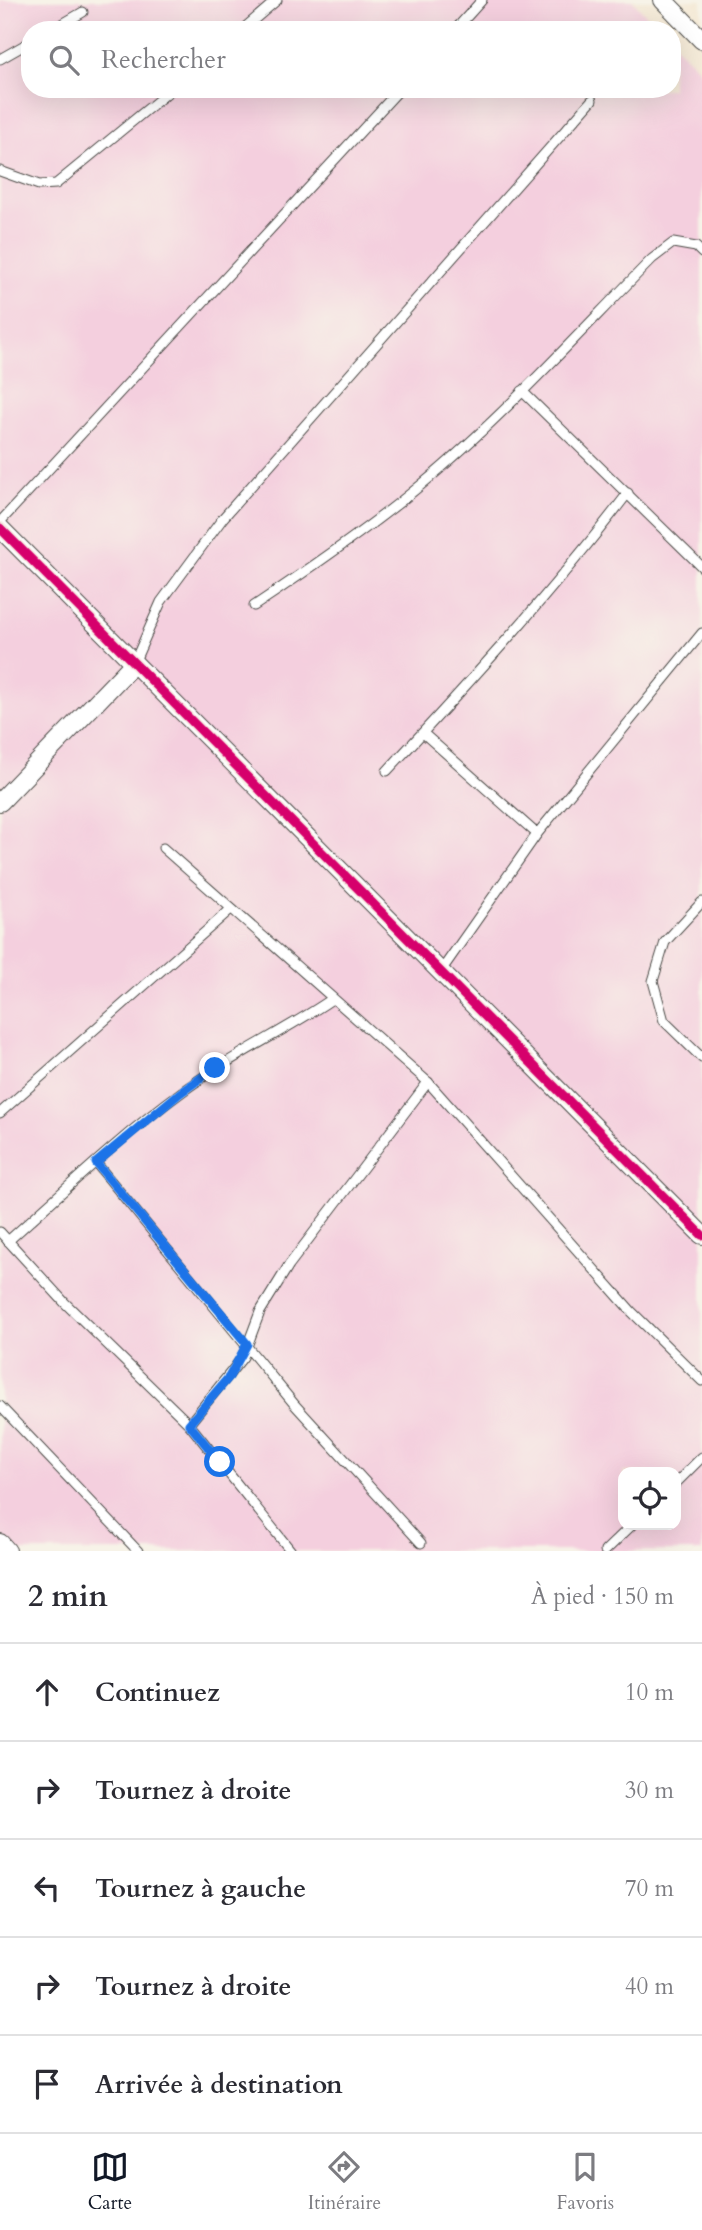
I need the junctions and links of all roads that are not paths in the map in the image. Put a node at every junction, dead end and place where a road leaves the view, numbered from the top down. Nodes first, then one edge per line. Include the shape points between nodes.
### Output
1 (277, 0) edge
2 (482, 0) edge
3 (663, 0) edge
4 (83, 12) dead end
5 (68, 21) edge
6 (252, 21) edge
7 (463, 21) edge
8 (702, 40) edge
9 (21, 47) edge
10 (0, 59) edge
11 (161, 98) edge
12 (392, 98) edge
13 (592, 100) dead end
14 (0, 171) edge
15 (702, 253) edge
16 (522, 391) junction
17 (628, 493) junction
18 (0, 522) edge
19 (0, 528) edge
20 (702, 567) edge
21 (254, 606) dead end
22 (702, 633) edge
23 (134, 663) junction
24 (422, 733) junction
25 (387, 771) dead end
26 (0, 802) edge
27 (537, 834) junction
28 (163, 848) dead end
29 (702, 902) edge
30 (232, 909) junction
31 (441, 971) junction
32 (332, 999) junction
33 (702, 1058) edge
34 (428, 1082) junction
35 (0, 1113) edge
36 (96, 1163) junction
37 (0, 1232) edge
38 (702, 1235) edge
39 (8, 1241) junction
40 (247, 1344) junction
41 (702, 1381) edge
42 (0, 1406) edge
43 (189, 1424) junction
44 (702, 1457) edge
45 (681, 1478) edge
46 (627, 1530) edge
47 (0, 1543) edge
48 (421, 1544) dead end
49 (7, 1551) edge
50 (138, 1551) edge
51 (291, 1551) edge
52 (605, 1551) edge

1 - 6 lane
2 - 7 lane
3 - 8 street
4 - 5 lane
9 - 10 lane
11 - 14 lane via 56,184 40,185
12 - 18 lane
13 - 23 lane via 223,519 161,603
15 - 16 lane via 696,247 673,243 652,259
16 - 17 lane
16 - 21 lane via 392,508
17 - 20 lane
17 - 24 lane via 573,565
19 - 23 street
22 - 27 lane
23 - 26 street
23 - 31 street
24 - 25 lane
24 - 27 lane
27 - 31 lane
28 - 30 lane
29 - 33 lane via 665,942 653,981 664,1021
30 - 32 lane
30 - 35 lane
31 - 38 street
32 - 34 lane
32 - 36 lane via 285,1031 215,1068
34 - 40 lane via 289,1265 260,1312
34 - 41 lane via 631,1311
36 - 39 lane
36 - 40 lane
37 - 39 lane
39 - 43 lane
40 - 43 lane via 229,1377
40 - 48 lane via 295,1405
42 - 50 lane
43 - 51 lane
44 - 45 lane
46 - 52 lane
47 - 49 street

